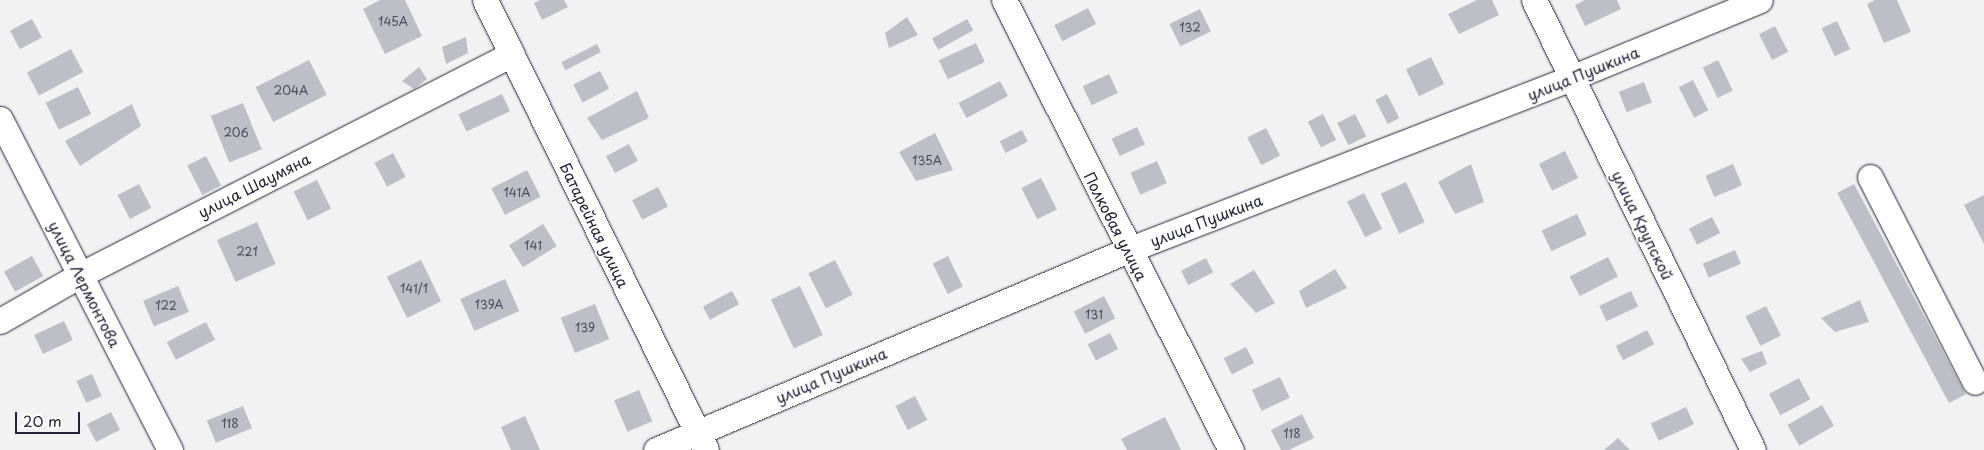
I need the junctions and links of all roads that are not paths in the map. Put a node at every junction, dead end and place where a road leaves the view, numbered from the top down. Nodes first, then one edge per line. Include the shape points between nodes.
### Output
1 (485, 0) edge
2 (1004, 0) edge
3 (1534, 0) edge
4 (1760, 0) edge
5 (512, 54) junction
6 (1571, 78) junction
7 (0, 119) edge
8 (1870, 177) dead end
9 (1128, 250) junction
10 (80, 275) junction
11 (0, 322) edge
12 (1974, 354) edge
13 (1975, 382) dead end
14 (701, 441) edge
15 (170, 450) edge
16 (656, 450) edge
17 (1231, 450) edge
18 (1752, 450) edge

1 - 5 street, Батарейная улица
2 - 9 street, Полковая улица
3 - 6 street, улица Крупской
4 - 6 street, улица Пушкина
5 - 10 street, улица Шаумяна
5 - 14 street, Батарейная улица
6 - 9 street, улица Пушкина
6 - 18 street, улица Крупской
7 - 10 street, улица Лермонтова
8 - 12 street
9 - 14 street, улица Пушкина
9 - 17 street, Полковая улица
10 - 11 street, улица Шаумяна
10 - 15 street, улица Лермонтова
12 - 13 street
14 - 16 street, улица Пушкина

